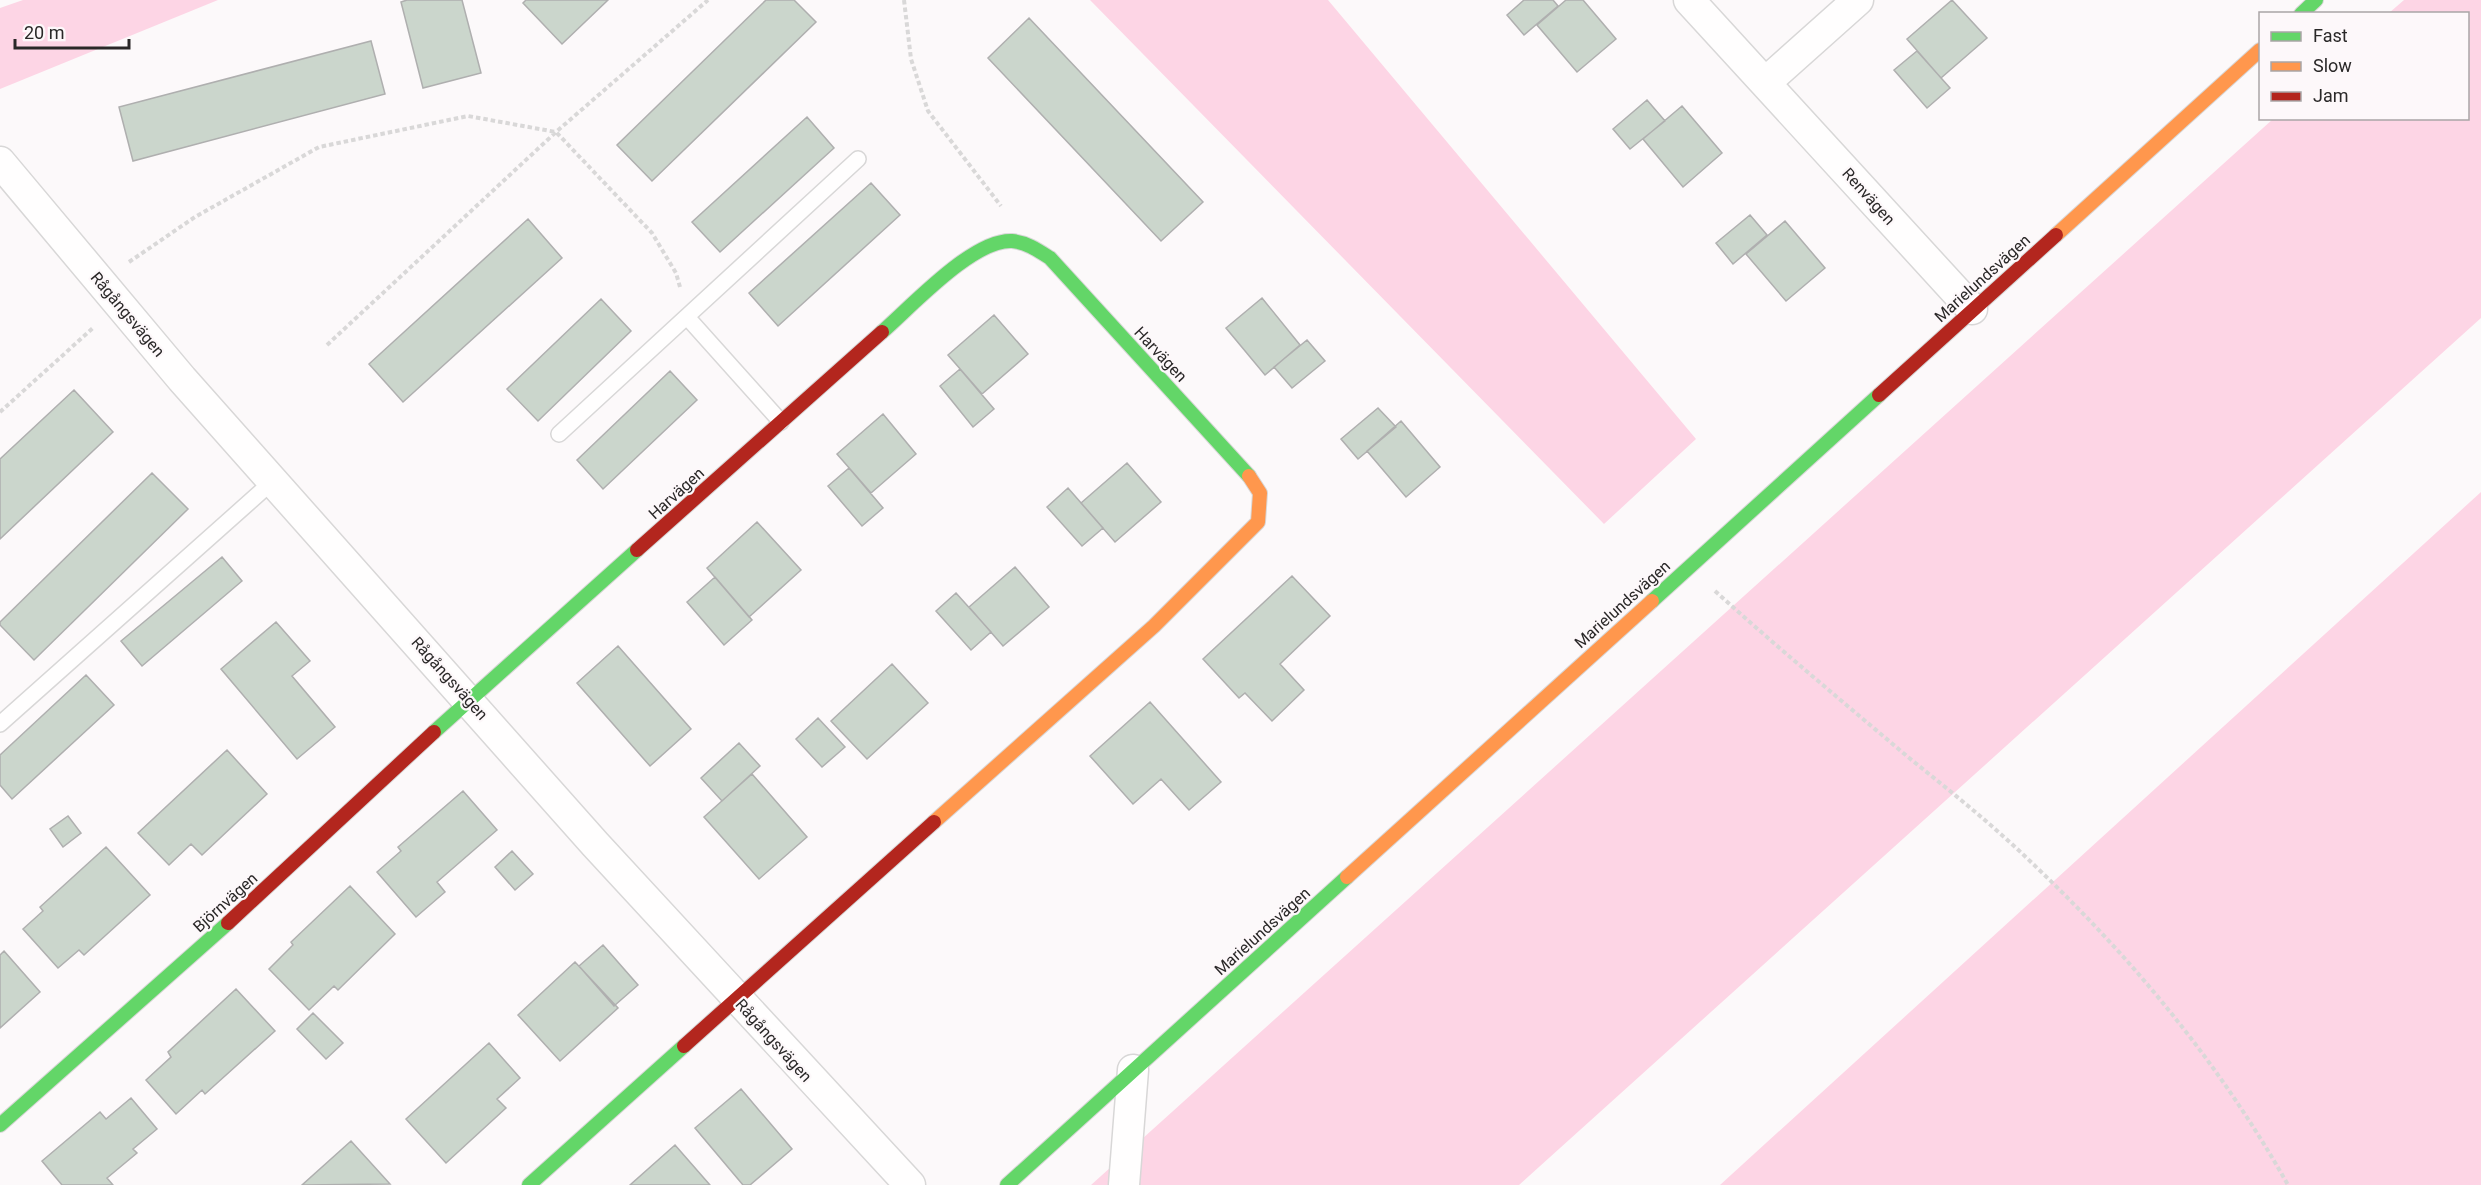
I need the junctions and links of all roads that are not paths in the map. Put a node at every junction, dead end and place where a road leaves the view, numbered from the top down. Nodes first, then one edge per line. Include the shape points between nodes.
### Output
1 (1689, 0) edge
2 (1858, 0) edge
3 (2316, 0) edge
4 (2303, 12) edge
5 (2259, 51) edge
6 (1766, 83) junction
7 (858, 159) dead end
8 (0, 162) edge
9 (1972, 309) junction
10 (687, 317) junction
11 (781, 422) junction
12 (559, 434) dead end
13 (273, 481) junction
14 (469, 699) junction
15 (0, 724) edge
16 (736, 998) junction
17 (1133, 1070) junction
18 (0, 1125) edge
19 (529, 1185) edge
20 (910, 1185) edge
21 (1007, 1185) edge
22 (1124, 1185) edge

1 - 6 street, Renvägen
2 - 6 street
3 - 4 street
5 - 9 street, Marielundsvägen
6 - 9 street, Renvägen
7 - 10 lane
8 - 13 street, Rågångsvägen
9 - 17 street, Marielundsvägen
10 - 11 lane
10 - 12 lane
11 - 14 street, Harvägen
11 - 16 street, Harvägen via 970,254 1002,239 1028,243 1050,258 1244,468 1260,493 1257,522 1145,634
13 - 14 street, Rågångsvägen
13 - 15 lane
14 - 16 street, Rågångsvägen
14 - 18 street, Björnvägen via 251,902
16 - 19 street
16 - 20 street, Rågångsvägen
17 - 21 street, Marielundsvägen
17 - 22 street

